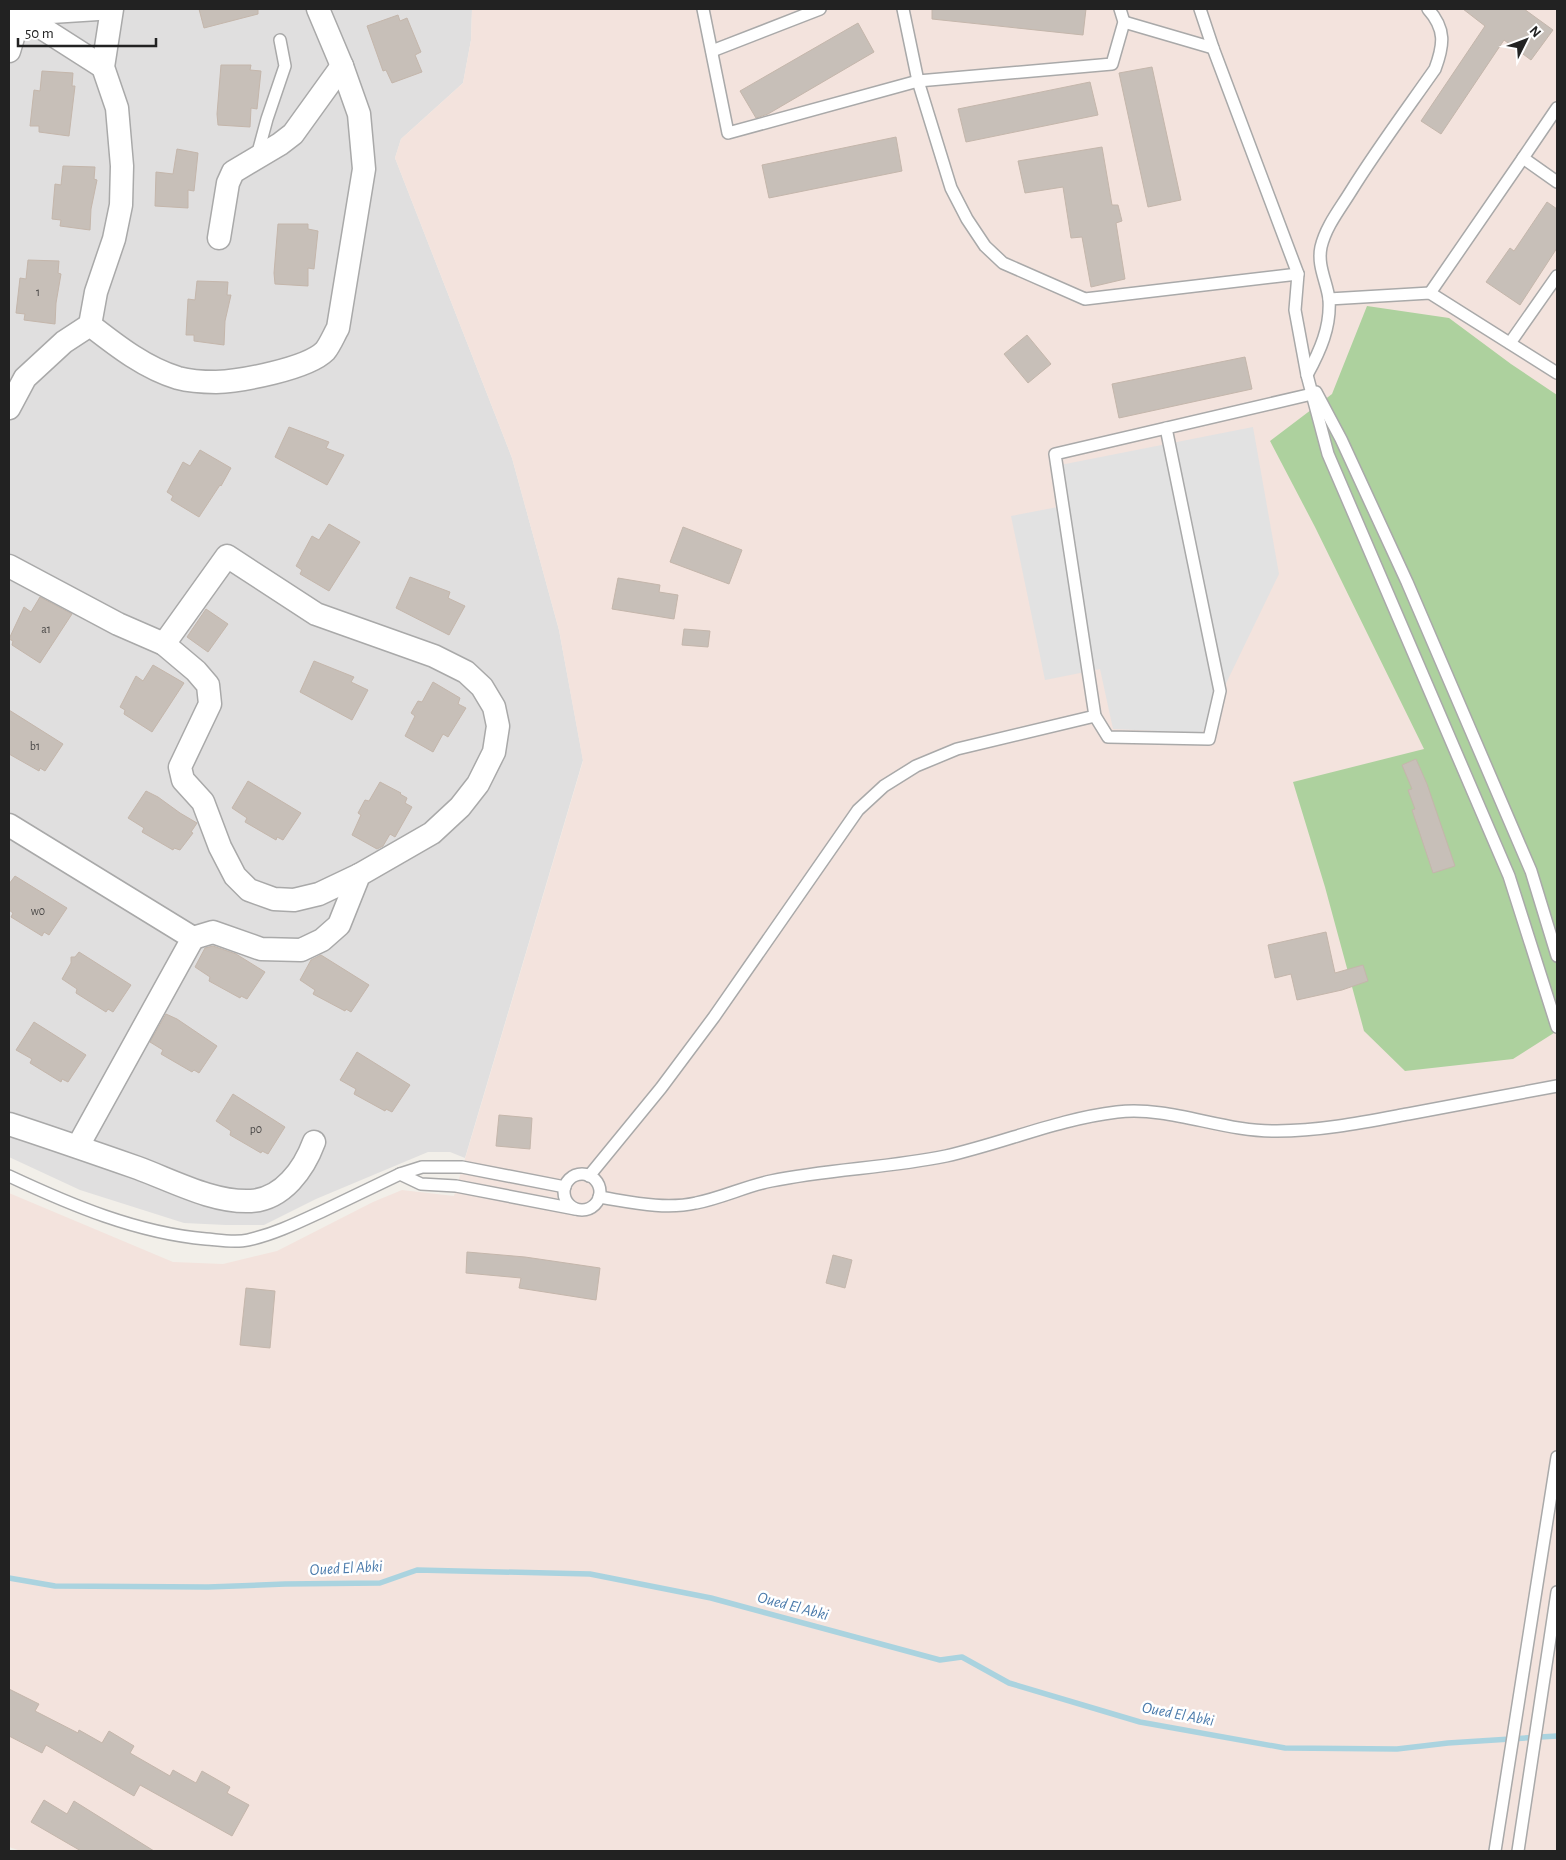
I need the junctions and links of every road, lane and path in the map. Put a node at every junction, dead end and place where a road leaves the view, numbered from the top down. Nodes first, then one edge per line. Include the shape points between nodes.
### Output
1 (98, 9) edge
2 (112, 9) edge
3 (320, 9) edge
4 (703, 9) edge
5 (820, 9) edge
6 (903, 9) edge
7 (1120, 9) edge
8 (1200, 9) edge
9 (1428, 9) edge
10 (16, 12) edge
11 (1124, 22) junction
12 (280, 40) dead end
13 (1213, 48) junction
14 (9, 51) edge
15 (712, 51) junction
16 (103, 66) junction
17 (342, 66) junction
18 (918, 81) junction
19 (1557, 108) edge
20 (256, 158) junction
21 (1523, 158) junction
22 (1557, 182) edge
23 (219, 238) dead end
24 (1298, 274) junction
25 (1557, 276) edge
26 (1430, 293) junction
27 (1329, 299) junction
28 (90, 325) junction
29 (1510, 343) junction
30 (1557, 373) edge
31 (1307, 375) junction
32 (1312, 394) junction
33 (9, 408) edge
34 (1166, 428) junction
35 (9, 566) edge
36 (164, 644) junction
37 (1096, 716) junction
38 (9, 824) edge
39 (359, 875) junction
40 (193, 938) junction
41 (1557, 956) edge
42 (1557, 1027) edge
43 (1557, 1086) edge
44 (9, 1124) edge
45 (314, 1142) dead end
46 (78, 1146) junction
47 (400, 1174) junction
48 (9, 1176) edge
49 (589, 1176) junction
50 (564, 1188) junction
51 (599, 1198) junction
52 (574, 1209) junction
53 (1557, 1457) edge
54 (1557, 1592) edge
55 (1495, 1851) edge
56 (1518, 1851) edge

1 - 10 street
2 - 16 street
3 - 17 street
4 - 15 lane
5 - 15 lane
6 - 18 lane
7 - 11 lane
8 - 13 lane
9 - 27 lane via 1442,30 1442,51 1435,69 1328,227 1321,249 1320,267
10 - 14 street
10 - 16 street
11 - 13 lane
11 - 18 lane via 1112,64
12 - 20 lane via 285,66
13 - 24 lane
15 - 18 lane via 728,133
16 - 28 street via 118,108 121,205
17 - 20 street via 293,134
17 - 28 street via 359,114 364,169 338,328 325,351 303,365 215,382 179,378 149,365 115,345
18 - 24 lane via 951,188 985,246 1003,263 1085,299
19 - 21 lane
20 - 23 street via 233,172 228,183
21 - 22 lane
21 - 26 lane
24 - 31 lane via 1295,310
25 - 29 lane
26 - 27 lane
26 - 29 lane
27 - 31 lane via 1328,324 1322,346
28 - 33 street via 64,342 25,378
29 - 30 lane
31 - 32 lane
31 - 41 lane via 1341,439 1407,582 1530,871
32 - 34 lane
32 - 42 lane via 1328,454 1509,876
34 - 37 lane via 1055,454
34 - 37 lane via 1220,691 1209,739 1108,737
35 - 36 street via 118,624
36 - 39 street via 208,685 210,704 180,767 183,780 203,802 235,876 249,890 274,899 294,900 319,894
36 - 39 street via 227,556 316,614 434,656 466,672 482,687 494,707 498,726 494,752 478,784 460,807 432,833
37 - 49 lane via 957,749 916,766 884,786 858,810 714,1017
38 - 40 street
39 - 40 street via 339,924 322,940 301,950 261,949 213,932
40 - 46 street
43 - 51 lane via 1311,1130 1274,1131 1168,1113 1117,1112 1077,1119 946,1156 769,1181 696,1204 670,1207
44 - 46 street
45 - 46 street via 308,1158 286,1186 272,1196 252,1201 221,1199
47 - 48 lane via 276,1233 245,1241 191,1238 154,1231 116,1220
47 - 50 lane via 422,1167 462,1167
47 - 52 lane via 421,1184 456,1186
49 - 50 lane via 577,1175
49 - 51 lane via 598,1185
50 - 52 lane via 566,1200
51 - 52 lane via 587,1210
53 - 55 lane
54 - 56 lane

